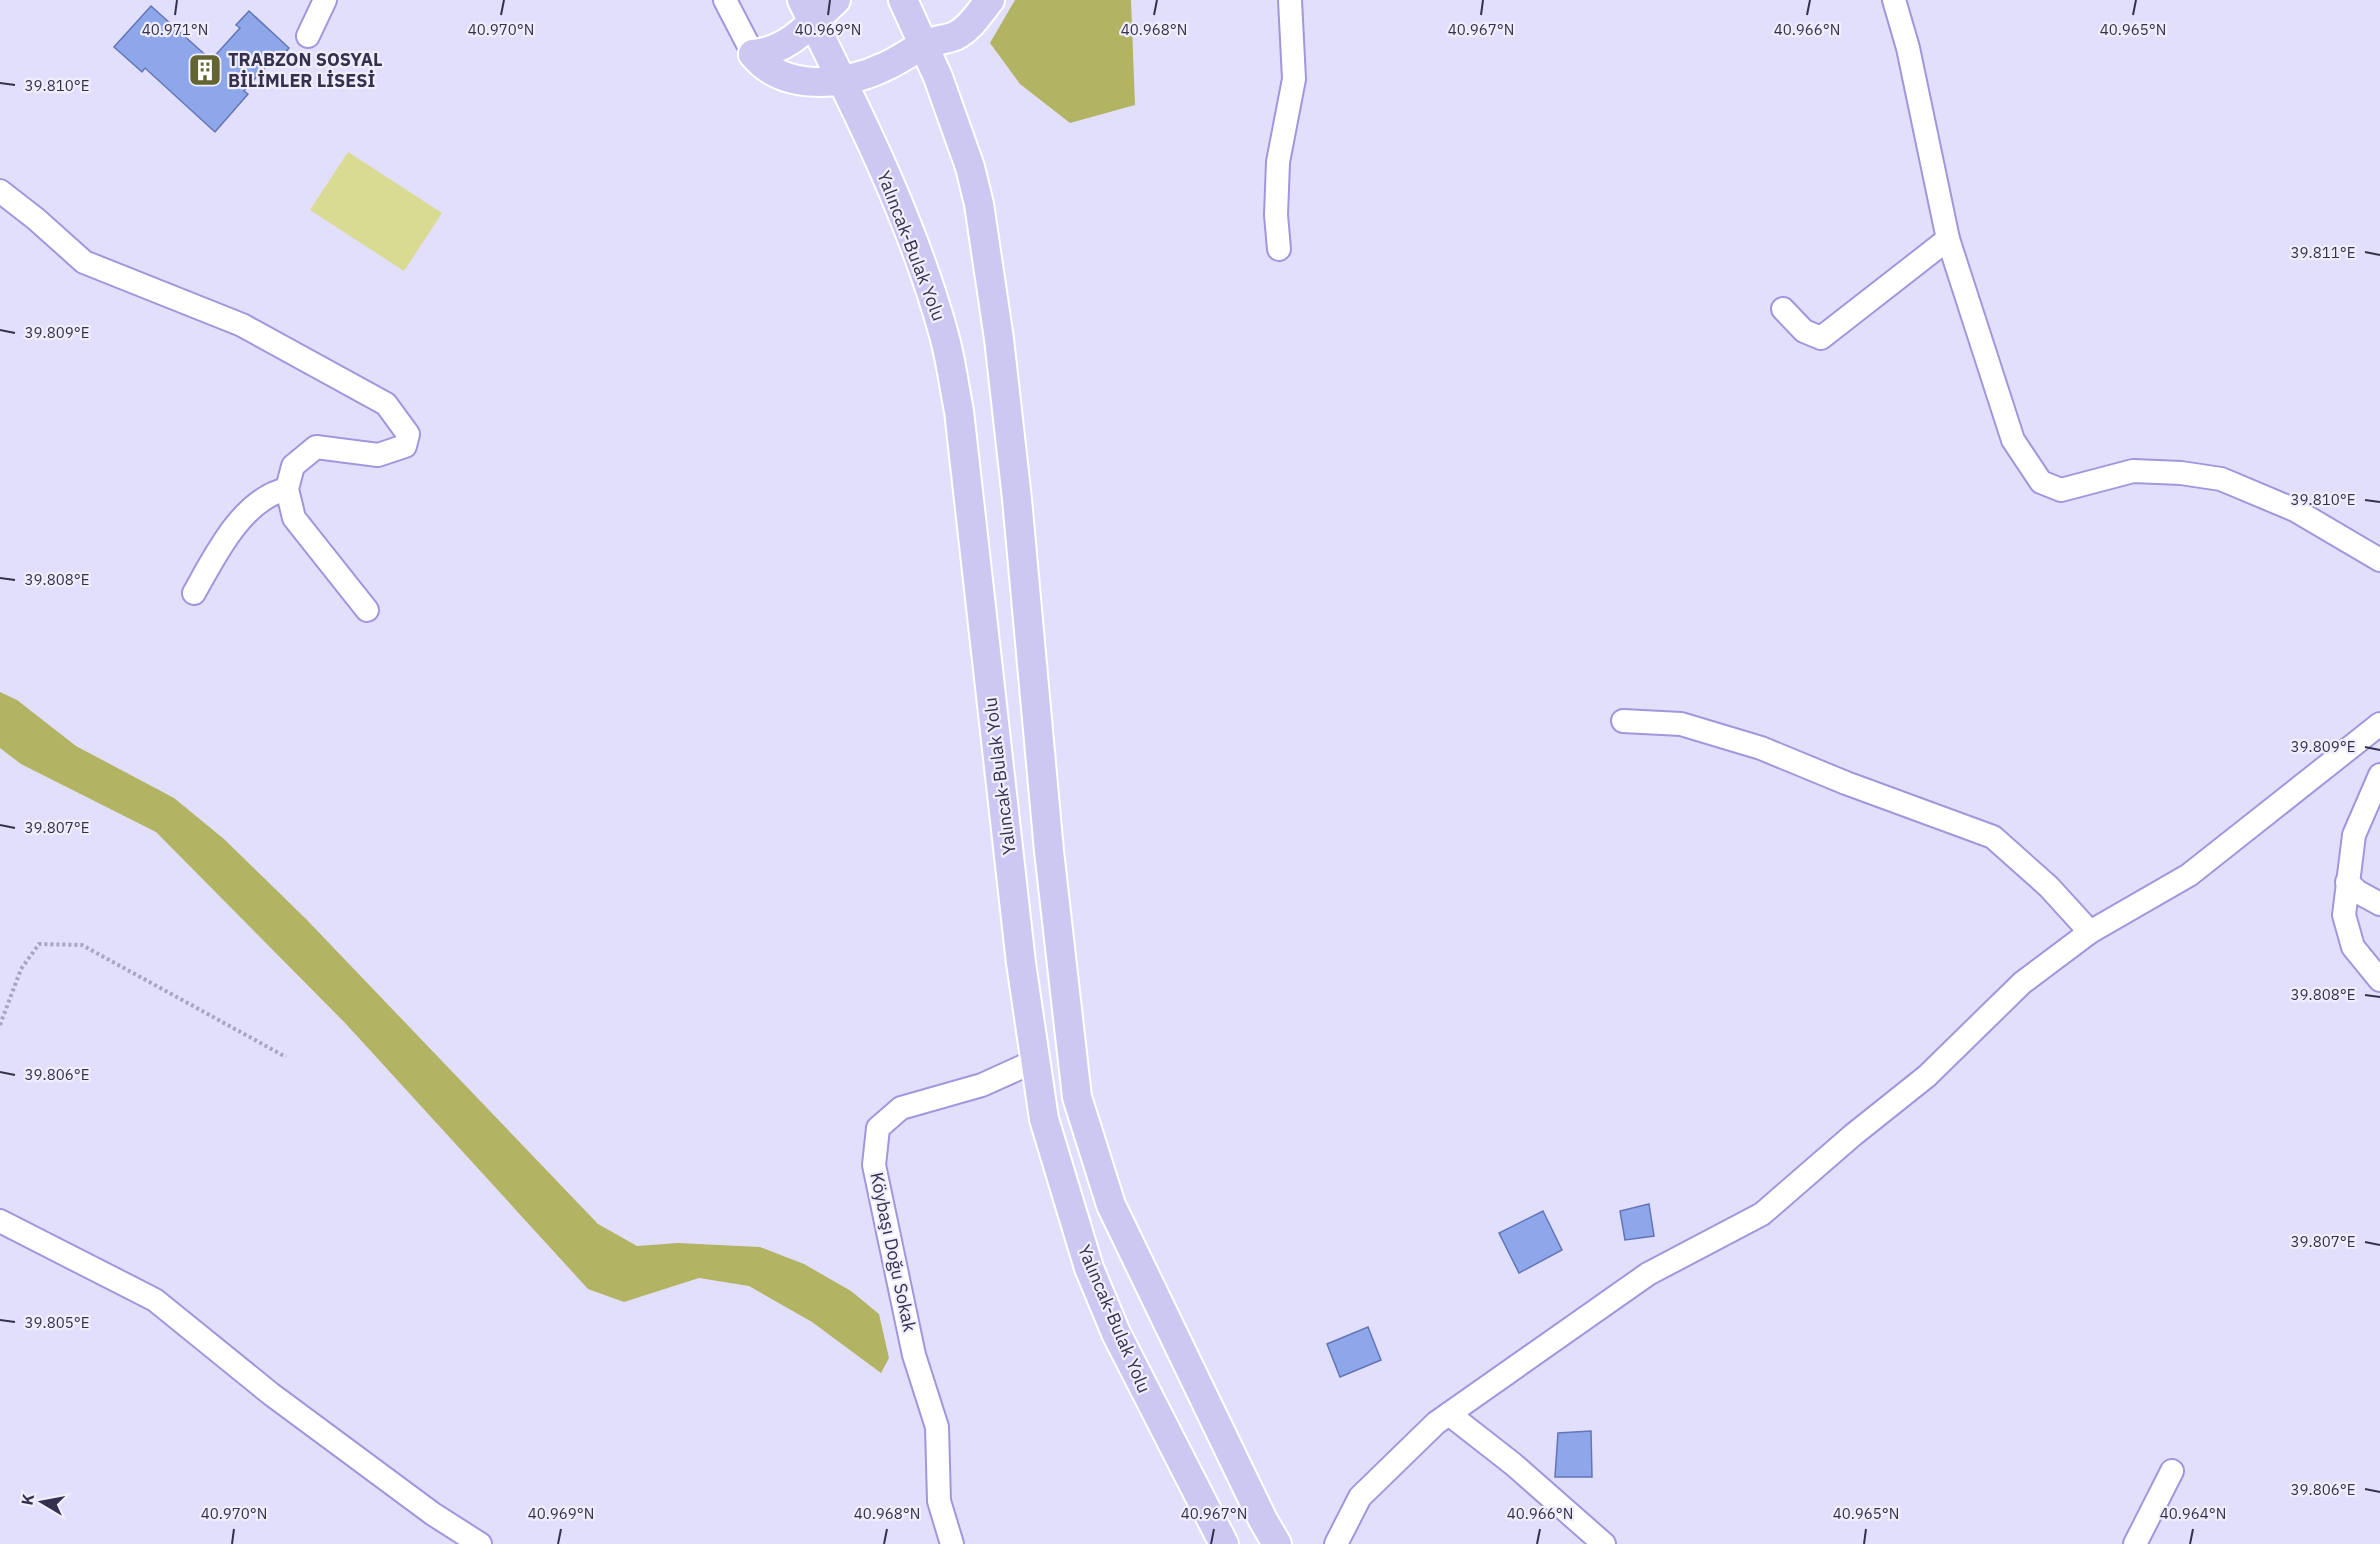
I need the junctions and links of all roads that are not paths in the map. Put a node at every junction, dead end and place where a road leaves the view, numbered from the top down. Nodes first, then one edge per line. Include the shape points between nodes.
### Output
1 (325, 0) edge
2 (724, 0) edge
3 (836, 0) edge
4 (903, 0) edge
5 (990, 0) edge
6 (1290, 0) edge
7 (1894, 0) edge
8 (808, 11) edge
9 (308, 36) dead end
10 (925, 45) junction
11 (753, 54) junction
12 (843, 79) junction
13 (0, 192) edge
14 (1948, 239) junction
15 (1279, 249) dead end
16 (1783, 309) dead end
17 (287, 489) junction
18 (2380, 560) edge
19 (194, 593) dead end
20 (367, 610) dead end
21 (1623, 721) dead end
22 (2380, 724) edge
23 (2380, 775) edge
24 (2348, 882) junction
25 (2380, 904) edge
26 (2090, 932) junction
27 (2380, 980) edge
28 (1035, 1061) junction
29 (0, 1221) edge
30 (1449, 1414) junction
31 (2172, 1471) dead end
32 (480, 1544) edge
33 (952, 1544) edge
34 (1224, 1544) edge
35 (1278, 1544) edge
36 (1336, 1544) edge
37 (1604, 1544) edge
38 (2135, 1544) edge

1 - 9 street
2 - 11 street
3 - 8 main road
4 - 10 main road
5 - 10 main road via 957,35
6 - 15 street via 1294,79 1278,162
7 - 14 street via 1908,48
8 - 11 main road via 801,34 775,49
8 - 12 main road, Yalıncak-Bulak Yolu
10 - 12 main road via 885,67
10 - 35 main road via 970,166 999,339 1077,1097 1111,1204
11 - 12 main road via 762,66 784,77
12 - 28 main road, Yalıncak-Bulak Yolu via 922,266 947,347 959,411
13 - 17 street via 84,262 242,325 386,404 408,434 405,446 378,455 316,447 293,466
14 - 16 street via 1821,338 1804,331
14 - 18 street via 2013,440 2041,482 2061,490 2133,471 2221,479 2295,510
17 - 19 street via 273,492 231,529
17 - 20 street via 294,518
21 - 26 street via 1681,724 1761,748 1993,837 2049,887
22 - 26 street via 2189,875
23 - 24 street via 2354,835
24 - 25 street
24 - 27 street via 2344,915 2353,947
26 - 30 street via 2022,983 1927,1076 1762,1214 1648,1274
28 - 33 street, Köybaşı Doğu Sokak via 982,1085 901,1108 878,1128 874,1165 914,1355 937,1427 939,1502
28 - 34 main road, Yalıncak-Bulak Yolu via 1044,1119 1089,1268 1116,1333
29 - 32 street via 154,1300 271,1394 433,1514
30 - 36 street via 1360,1497
30 - 37 street
31 - 38 street

